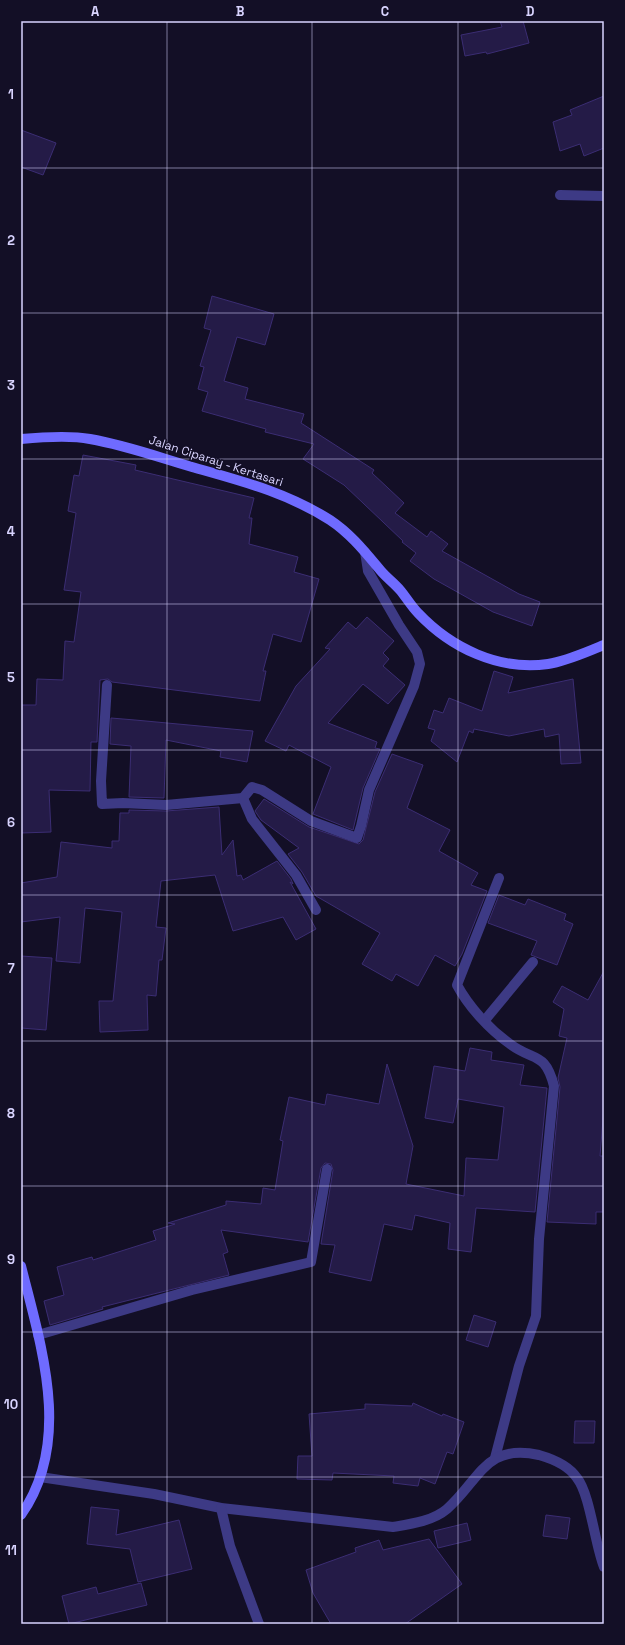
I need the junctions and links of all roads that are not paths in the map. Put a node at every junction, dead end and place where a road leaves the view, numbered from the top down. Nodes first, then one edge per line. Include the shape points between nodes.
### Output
1 (560, 195) dead end
2 (604, 196) edge
3 (21, 439) edge
4 (365, 552) junction
5 (604, 645) edge
6 (107, 685) dead end
7 (243, 798) junction
8 (499, 878) dead end
9 (316, 910) dead end
10 (533, 962) dead end
11 (485, 1020) junction
12 (327, 1169) dead end
13 (21, 1266) edge
14 (38, 1335) junction
15 (494, 1458) junction
16 (40, 1477) junction
17 (221, 1508) junction
18 (21, 1515) edge
19 (604, 1567) edge
20 (259, 1624) edge

1 - 2 street
3 - 4 main road, Jalan Ciparay - Kertasari via 89,438 248,482 285,496 330,521 349,534
4 - 5 main road, Jalan Ciparay - Kertasari via 400,589 418,613 458,646 484,658 529,666 549,664
4 - 7 street via 368,572 417,652 420,664 414,686 369,790 357,838 310,821 262,790 252,787
6 - 7 street via 102,804 123,802 166,805
7 - 9 street via 252,819 296,874
8 - 11 street via 457,985 464,998
10 - 11 street
11 - 15 street via 495,1032 512,1045 540,1059 550,1070 554,1086 539,1238 536,1316 519,1366
12 - 14 street via 311,1262 192,1290
13 - 14 main road
14 - 16 main road via 50,1413 47,1453
15 - 17 street via 446,1510 416,1524 393,1527
15 - 19 street via 522,1451 546,1457 567,1467 578,1478 586,1499
16 - 17 street via 154,1494
16 - 18 main road
17 - 20 street via 230,1546

